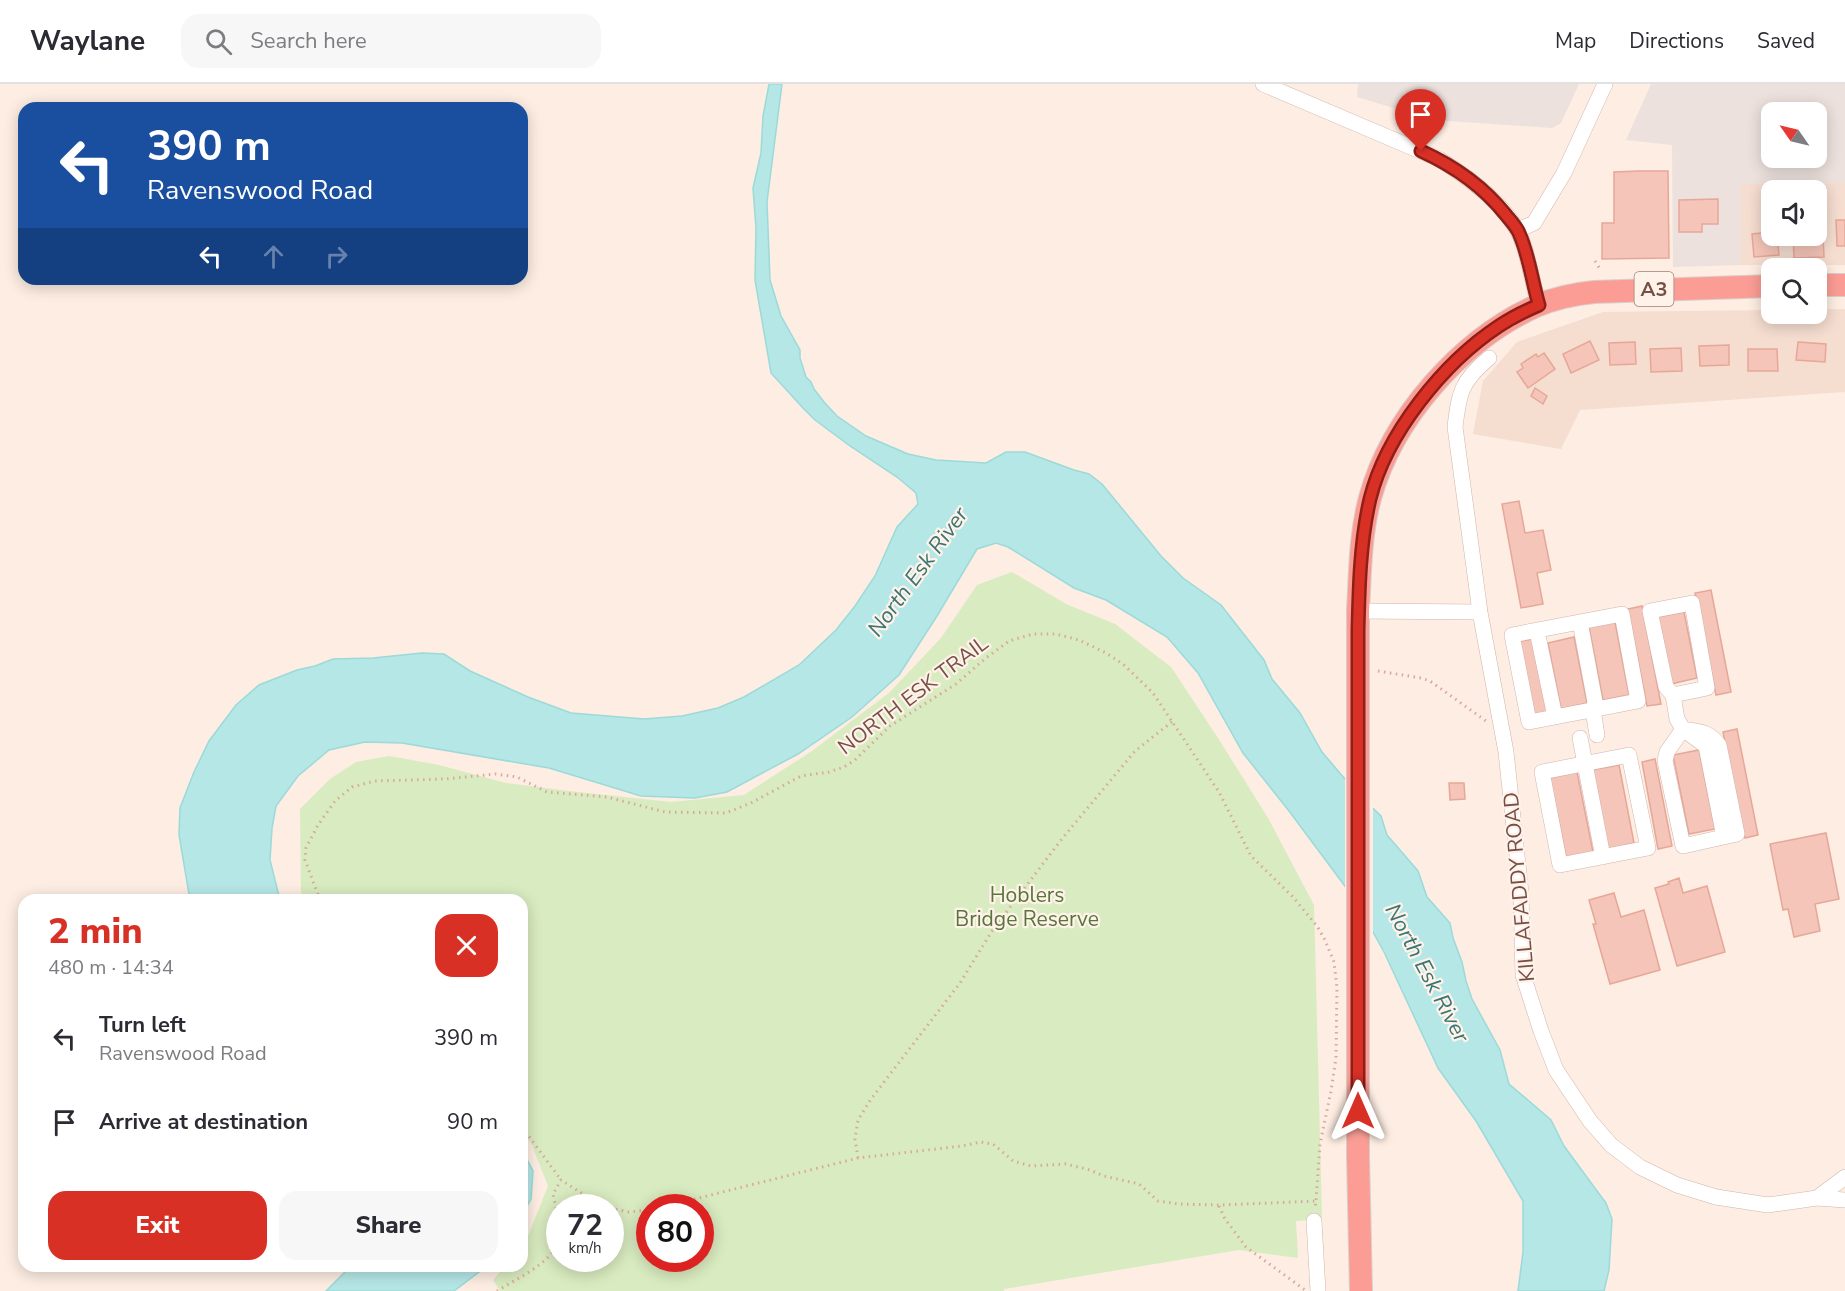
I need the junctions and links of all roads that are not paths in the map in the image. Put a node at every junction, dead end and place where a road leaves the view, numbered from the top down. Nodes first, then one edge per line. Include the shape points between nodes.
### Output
1 (1263, 84) edge
2 (1605, 84) edge
3 (1518, 230) junction
4 (1827, 285) edge
5 (1845, 285) edge
6 (1761, 286) edge
7 (1539, 305) junction
8 (1489, 358) dead end
9 (1358, 611) junction
10 (1479, 612) junction
11 (1580, 622) junction
12 (1538, 631) junction
13 (1673, 695) junction
14 (1593, 710) junction
15 (1555, 717) junction
16 (1680, 724) junction
17 (1597, 735) dead end
18 (1580, 738) dead end
19 (1585, 764) junction
20 (1603, 857) junction
21 (1845, 1177) edge
22 (1817, 1198) junction
23 (1845, 1200) edge
24 (1314, 1221) road end
25 (1318, 1291) edge
26 (1361, 1291) edge

1 - 3 street via 1439,159 1488,194
2 - 3 street via 1559,181 1533,223
3 - 7 street
4 - 5 highway
6 - 7 highway, A3 via 1594,292 1572,294
7 - 9 highway, A3 via 1497,327 1449,367 1391,446 1370,497 1360,560
8 - 10 street, KILLAFADDY ROAD via 1474,370 1463,387 1455,427
9 - 10 street
9 - 26 highway, A3
10 - 22 street, KILLAFADDY ROAD via 1506,752 1521,893 1522,975 1556,1070 1590,1121 1611,1145 1640,1167 1677,1185 1716,1197 1768,1205
11 - 12 street
11 - 14 street via 1595,702
11 - 14 street via 1622,614 1638,701
12 - 15 street
12 - 15 street via 1512,635 1529,722
13 - 13 street via 1666,687 1650,611 1692,603 1707,688
13 - 16 street
14 - 15 street
14 - 17 street
16 - 16 street via 1708,734 1719,746 1737,834 1683,846 1665,761
18 - 19 street
19 - 20 street
19 - 20 street via 1542,772 1544,784 1560,865
19 - 20 street via 1629,754 1648,848
21 - 22 street
22 - 23 street, KILLAFADDY ROAD
24 - 25 street

